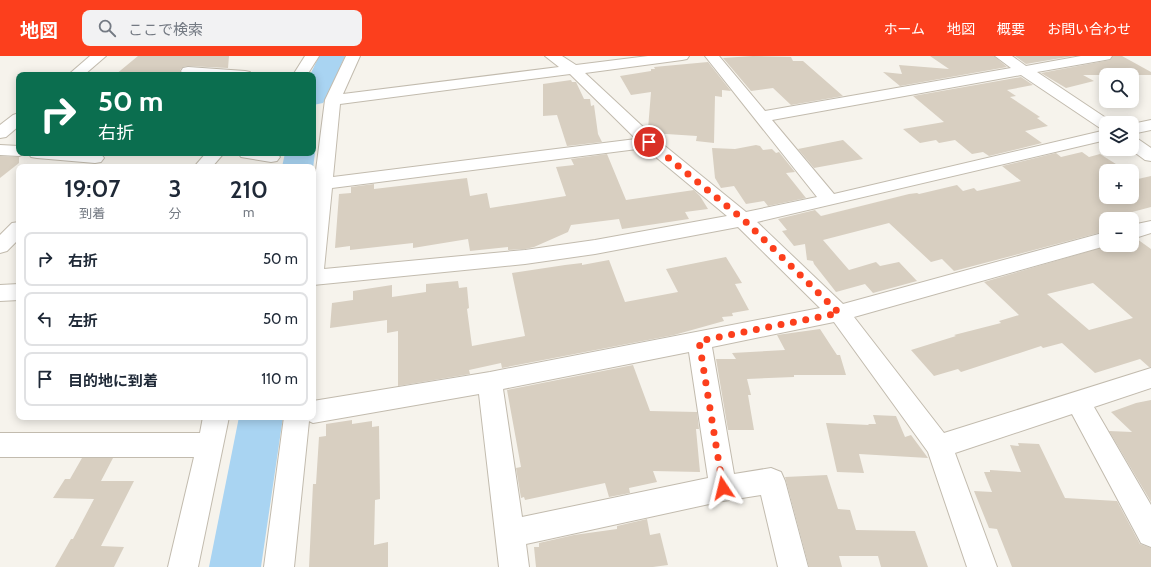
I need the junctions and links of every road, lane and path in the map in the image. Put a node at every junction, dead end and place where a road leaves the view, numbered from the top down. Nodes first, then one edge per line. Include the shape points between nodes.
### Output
1 (100, 56) edge
2 (204, 56) edge
3 (312, 56) edge
4 (353, 56) edge
5 (552, 56) edge
6 (682, 56) edge
7 (712, 56) edge
8 (1002, 56) edge
9 (1105, 56) edge
10 (574, 70) junction
11 (1024, 70) junction
12 (79, 72) edge
13 (187, 72) edge
14 (302, 72) edge
15 (333, 100) junction
16 (0, 112) edge
17 (16, 112) edge
18 (761, 117) junction
19 (16, 120) edge
20 (1099, 120) edge
21 (1151, 125) edge
22 (1139, 128) edge
23 (0, 132) edge
24 (1099, 137) edge
25 (649, 142) junction
26 (1139, 148) edge
27 (0, 150) edge
28 (16, 151) edge
29 (66, 156) edge
30 (212, 156) edge
31 (259, 156) edge
32 (1151, 156) edge
33 (94, 159) edge
34 (271, 159) edge
35 (206, 164) edge
36 (322, 184) junction
37 (829, 200) junction
38 (744, 220) junction
39 (1151, 227) edge
40 (1139, 230) edge
41 (16, 231) edge
42 (1099, 241) edge
43 (316, 245) edge
44 (0, 246) edge
45 (316, 276) edge
46 (0, 292) edge
47 (16, 292) edge
48 (839, 313) junction
49 (699, 341) junction
50 (1151, 378) edge
51 (490, 382) junction
52 (1078, 402) junction
53 (316, 411) edge
54 (215, 420) edge
55 (297, 420) edge
56 (0, 445) edge
57 (210, 445) junction
58 (939, 446) junction
59 (723, 488) junction
60 (1151, 533) edge
61 (511, 534) junction
62 (183, 567) edge
63 (279, 567) edge
64 (514, 567) edge
65 (793, 567) edge
66 (982, 567) edge

1 - 12 street
2 - 13 street
3 - 14 street
4 - 15 street
5 - 10 street
6 - 10 street
7 - 18 street
8 - 11 street
9 - 11 street
10 - 15 street
10 - 25 street
11 - 18 street
11 - 20 street
15 - 36 street
16 - 17 street
18 - 37 street
19 - 23 street
21 - 22 street
24 - 37 street
25 - 36 street
25 - 38 street
26 - 32 street
27 - 28 street
29 - 33 street
30 - 35 street
31 - 34 street
36 - 43 street
37 - 38 street
38 - 45 street via 594,248 500,260
38 - 48 street
39 - 40 street
41 - 44 street
42 - 48 street
46 - 47 street
48 - 49 street
48 - 58 street
49 - 51 street
49 - 59 street
50 - 52 street
51 - 53 street
51 - 61 street
52 - 58 street
52 - 60 street
54 - 57 street
55 - 63 street
56 - 57 street
57 - 62 street
58 - 66 street
59 - 61 street
59 - 65 street via 772,481
61 - 64 street

